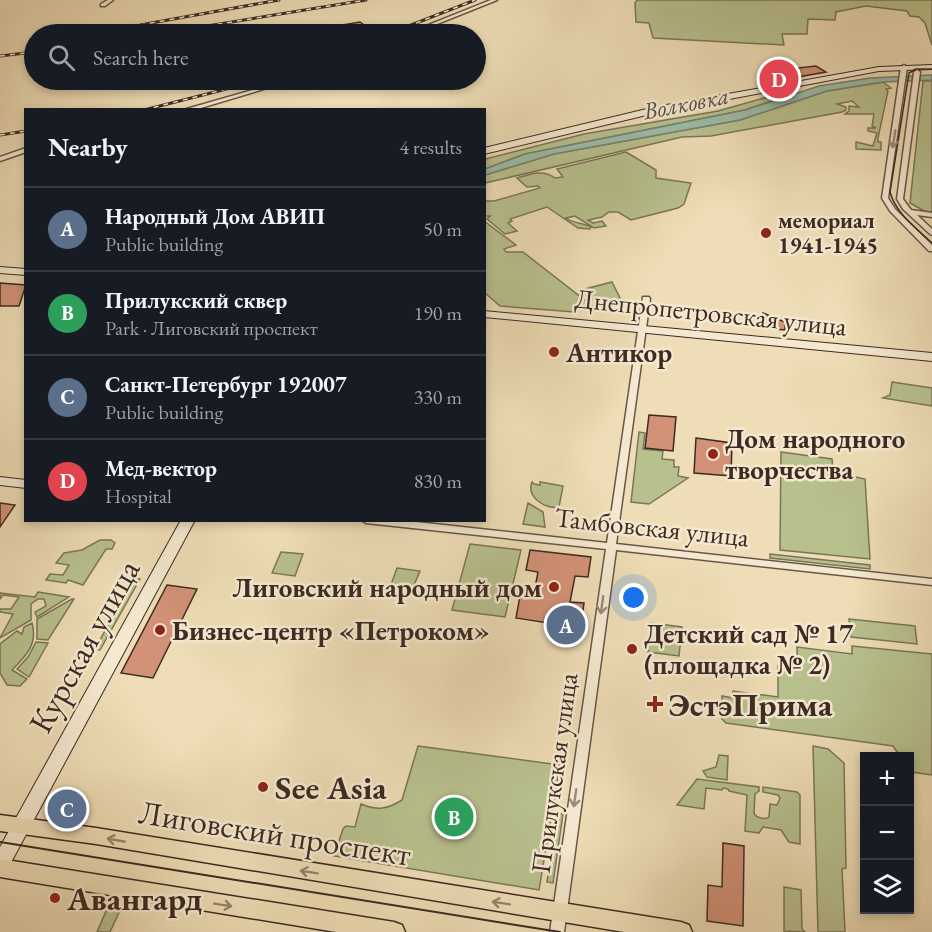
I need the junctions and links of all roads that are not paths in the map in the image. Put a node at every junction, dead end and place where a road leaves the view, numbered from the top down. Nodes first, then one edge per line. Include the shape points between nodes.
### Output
1 (111, 0) edge
2 (495, 0) edge
3 (104, 5) dead end
4 (434, 24) edge
5 (932, 67) edge
6 (932, 72) edge
7 (903, 74) junction
8 (916, 76) junction
9 (256, 90) edge
10 (193, 108) edge
11 (24, 151) edge
12 (486, 152) edge
13 (0, 159) edge
14 (892, 210) junction
15 (910, 212) junction
16 (932, 215) edge
17 (932, 233) edge
18 (932, 249) edge
19 (0, 267) edge
20 (24, 269) edge
21 (646, 299) dead end
22 (486, 309) edge
23 (486, 314) edge
24 (643, 326) junction
25 (932, 352) edge
26 (932, 357) edge
27 (0, 481) edge
28 (24, 484) edge
29 (188, 522) edge
30 (384, 522) edge
31 (610, 547) junction
32 (932, 582) edge
33 (0, 823) edge
34 (21, 826) junction
35 (0, 866) edge
36 (558, 922) edge
37 (394, 932) edge
38 (681, 932) edge

1 - 3 street
2 - 4 street
5 - 7 street
6 - 8 street
7 - 8 street
7 - 12 street via 863,75 660,112
7 -> 14 street via 885,194
8 - 15 street via 900,195
9 - 10 street
11 - 13 street
14 - 15 street
14 - 18 street
15 - 16 street
15 - 17 street
19 - 20 street
21 - 24 street, Прилукская улица
22 - 24 street, Днепропетровская улица
23 - 24 street, Днепропетровская улица
24 - 25 street, Днепропетровская улица
24 - 26 street, Днепропетровская улица
24 - 31 street, Прилукская улица
27 - 28 street
29 - 34 street, Курская улица
30 - 31 street, Тамбовская улица
31 - 32 street, Тамбовская улица
31 -> 36 street, Прилукская улица
33 - 34 main road, Лиговский проспект
34 - 35 street, Курская улица
36 -> 34 main road, Лиговский проспект
35 -> 37 main road
36 - 38 main road, Лиговский проспект

